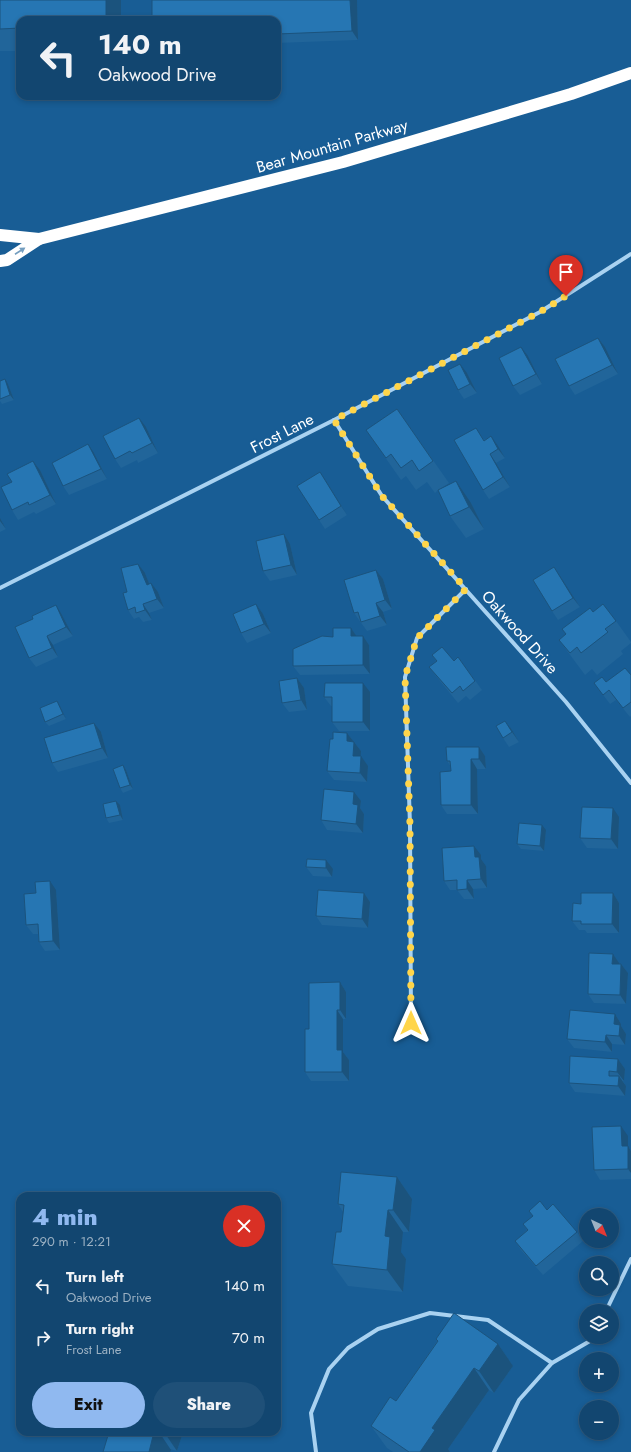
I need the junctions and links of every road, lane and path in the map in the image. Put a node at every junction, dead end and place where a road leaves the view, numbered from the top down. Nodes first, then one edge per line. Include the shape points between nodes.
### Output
1 (631, 73) edge
2 (0, 235) edge
3 (39, 239) junction
4 (631, 254) edge
5 (0, 261) edge
6 (334, 420) junction
7 (0, 588) edge
8 (466, 589) junction
9 (631, 783) edge
10 (411, 1023) dead end
11 (631, 1259) edge
12 (609, 1304) edge
13 (585, 1344) edge
14 (552, 1363) junction
15 (316, 1452) edge
16 (494, 1452) edge

1 - 3 highway, Bear Mountain Parkway via 571,94 342,162
2 - 3 highway, Bear Mountain Parkway
5 -> 3 highway, Bear Mountain Parkway via 7,260
4 - 6 street, Frost Lane via 540,312
6 - 7 street, Frost Lane
6 - 8 street, Oakwood Drive via 382,496
8 - 9 street, Oakwood Drive via 566,702
8 - 10 street via 417,638 405,677 410,825
11 - 12 street
13 - 14 street
14 - 15 street via 488,1320 430,1313 378,1329 348,1348 329,1369 311,1413
14 - 16 street via 519,1400

